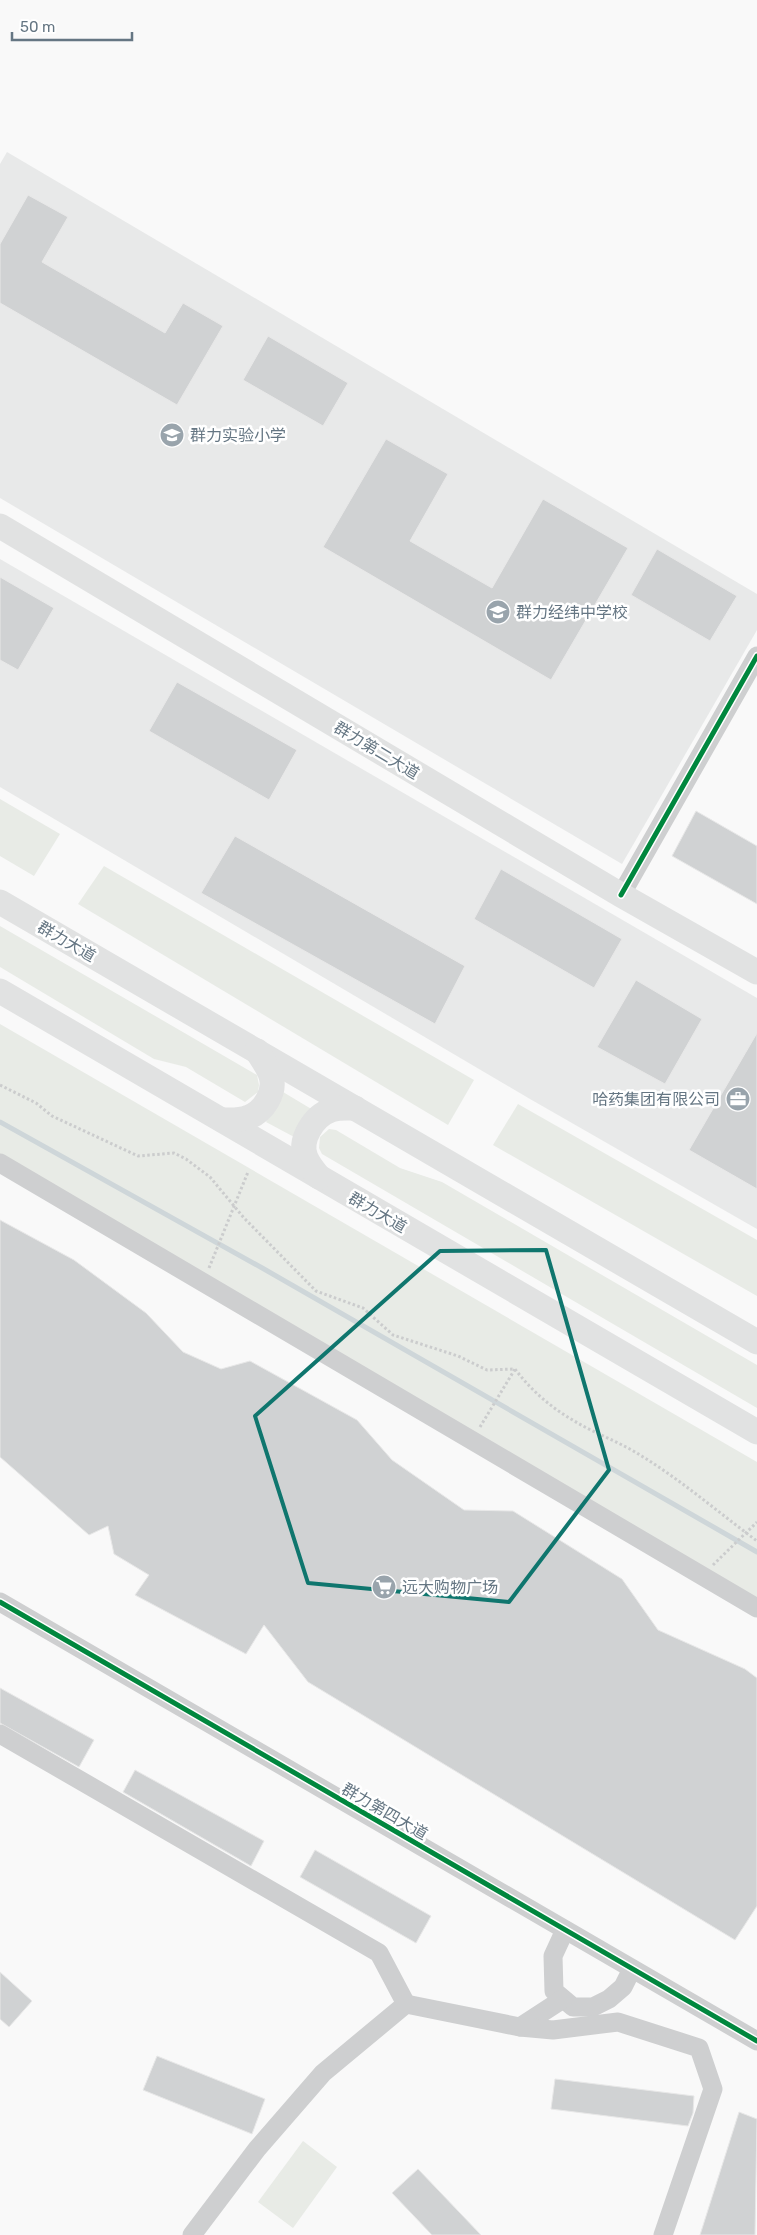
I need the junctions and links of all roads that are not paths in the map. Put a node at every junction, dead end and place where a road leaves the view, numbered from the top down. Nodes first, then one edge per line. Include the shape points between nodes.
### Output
1 (0, 526) edge
2 (0, 544) edge
3 (757, 656) edge
4 (620, 895) junction
5 (0, 902) edge
6 (757, 972) edge
7 (757, 983) edge
8 (0, 991) edge
9 (258, 1052) junction
10 (355, 1108) junction
11 (222, 1120) junction
12 (0, 1163) edge
13 (319, 1177) junction
14 (757, 1342) edge
15 (757, 1432) edge
16 (0, 1602) edge
17 (757, 1608) edge
18 (0, 1734) edge
19 (566, 1930) junction
20 (632, 1969) junction
21 (563, 1999) junction
22 (406, 2004) junction
23 (520, 2027) junction
24 (757, 2040) edge
25 (192, 2235) edge
26 (663, 2235) edge

1 - 4 main road, 群力第二大道
2 - 7 main road, 群力第二大道
3 - 4 street
4 - 6 main road, 群力第二大道
5 - 9 main road, 群力大道
8 - 11 main road, 群力大道
9 - 10 main road, 群力大道
9 - 11 main road via 271,1076 270,1094 258,1112 250,1117
10 - 13 main road via 338,1108 322,1115 304,1138 305,1157
10 - 14 main road, 群力大道
11 - 13 main road, 群力大道
12 - 17 street
13 - 15 main road, 群力大道
16 - 19 street, 群力第四大道
18 - 22 street via 379,1953
19 - 20 street, 群力第四大道
19 - 21 street via 553,1956 552,1970 554,1991
20 - 21 street via 623,1987 593,2007 573,2007
20 - 24 street, 群力第四大道
21 - 23 street
22 - 23 street
22 - 25 street via 323,2073 257,2149
23 - 26 street via 553,2030 618,2022 700,2048 713,2089

